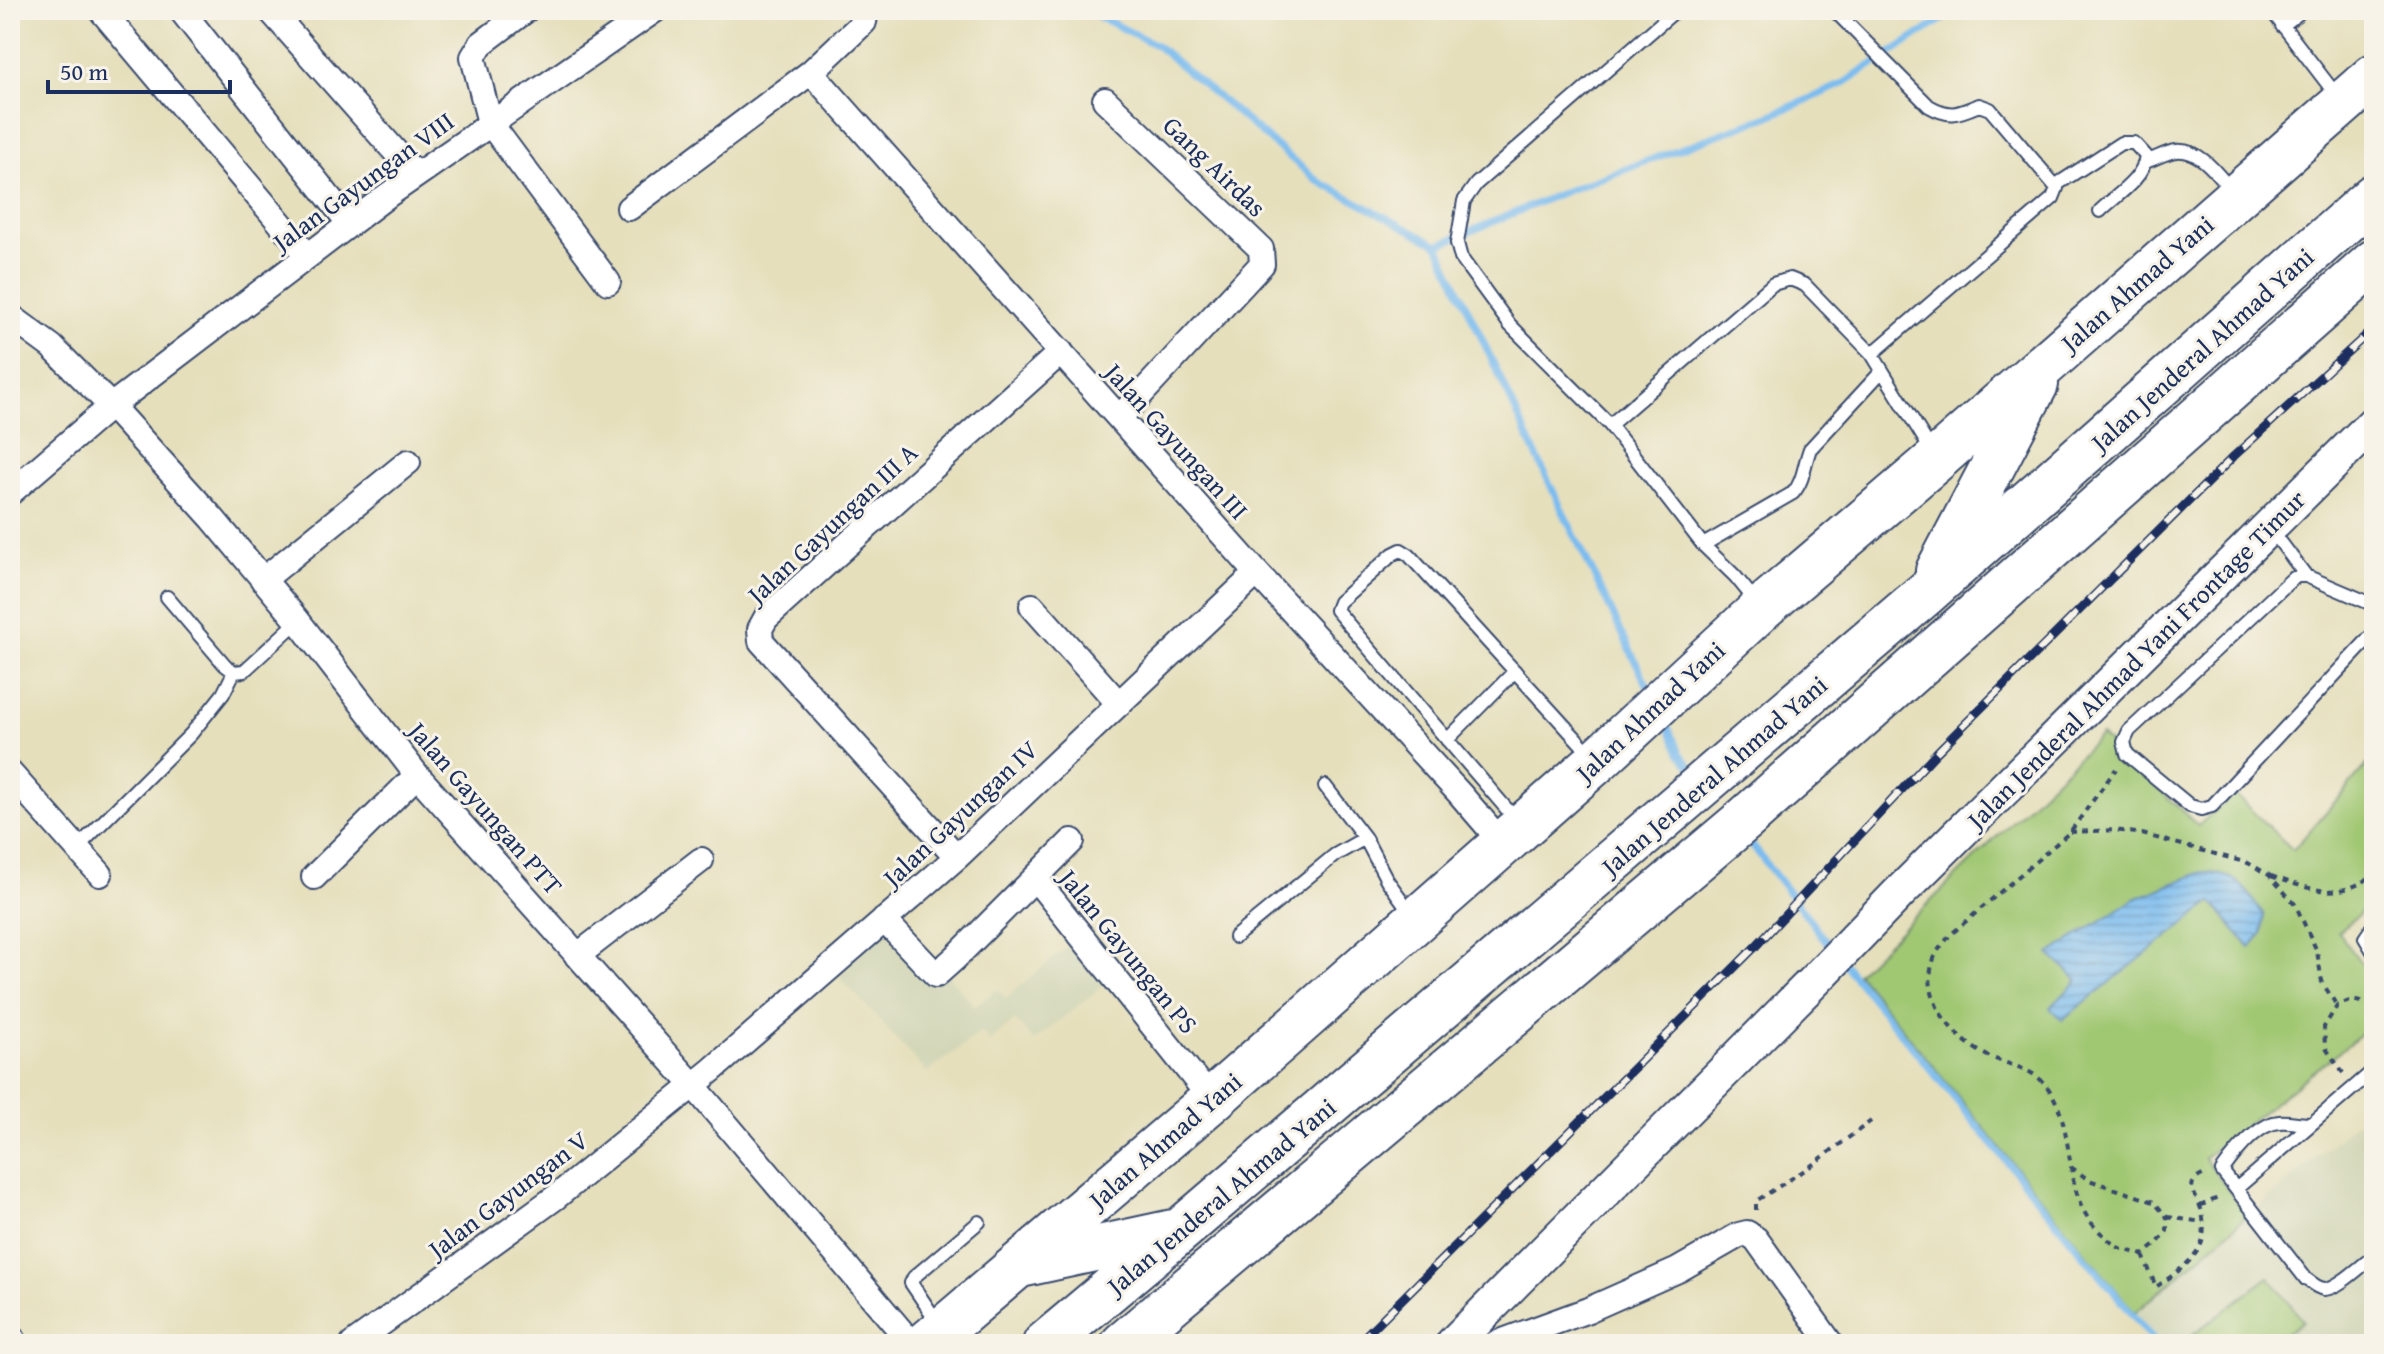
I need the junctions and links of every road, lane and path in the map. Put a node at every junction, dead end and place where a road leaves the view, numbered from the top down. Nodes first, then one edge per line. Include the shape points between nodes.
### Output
1 (101, 10) edge
2 (181, 10) edge
3 (270, 10) edge
4 (526, 10) edge
5 (655, 10) edge
6 (866, 10) edge
7 (1676, 10) edge
8 (1834, 10) edge
9 (2271, 10) edge
10 (2303, 10) edge
11 (2282, 26) junction
12 (811, 72) junction
13 (2358, 90) edge
14 (1105, 100) dead end
15 (490, 123) junction
16 (2145, 162) junction
17 (416, 175) junction
18 (2056, 185) junction
19 (2374, 196) edge
20 (2237, 197) junction
21 (629, 208) dead end
22 (2100, 211) dead end
23 (350, 224) junction
24 (308, 256) junction
25 (2374, 262) edge
26 (608, 282) dead end
27 (10, 316) edge
28 (1061, 352) junction
29 (1872, 354) junction
30 (2049, 361) junction
31 (1881, 372) junction
32 (111, 406) junction
33 (1119, 418) junction
34 (2374, 423) edge
35 (1610, 425) junction
36 (1937, 459) junction
37 (408, 462) dead end
38 (10, 493) edge
39 (2270, 528) junction
40 (1703, 545) junction
41 (1257, 573) junction
42 (2306, 576) junction
43 (263, 580) junction
44 (1925, 594) junction
45 (167, 597) dead end
46 (2374, 605) edge
47 (1032, 606) dead end
48 (1762, 608) junction
49 (298, 621) junction
50 (2374, 633) edge
51 (1515, 671) junction
52 (234, 672) junction
53 (1119, 704) junction
54 (1447, 740) junction
55 (2127, 754) junction
56 (1597, 761) junction
57 (10, 773) edge
58 (417, 775) junction
59 (1325, 786) dead end
60 (2070, 832) junction
61 (1512, 836) junction
62 (1365, 838) junction
63 (1072, 841) dead end
64 (77, 848) junction
65 (957, 857) junction
66 (701, 860) dead end
67 (100, 874) dead end
68 (2374, 874) edge
69 (2269, 875) junction
70 (314, 877) dead end
71 (1035, 878) junction
72 (884, 920) junction
73 (1416, 920) junction
74 (2374, 925) edge
75 (1235, 937) dead end
76 (2374, 953) edge
77 (577, 956) junction
78 (2374, 1005) edge
79 (2337, 1006) junction
80 (2374, 1070) edge
81 (693, 1085) junction
82 (2354, 1088) junction
83 (1212, 1100) junction
84 (1871, 1121) dead end
85 (2311, 1124) junction
86 (2071, 1167) junction
87 (2222, 1171) junction
88 (2236, 1189) junction
89 (2167, 1217) junction
90 (979, 1222) dead end
91 (2203, 1222) junction
92 (1181, 1230) junction
93 (1752, 1235) junction
94 (2143, 1255) junction
95 (2374, 1256) edge
96 (1019, 1265) junction
97 (927, 1339) edge
98 (1473, 1340) edge
99 (353, 1344) edge
100 (1045, 1344) edge
101 (1123, 1344) edge
102 (1831, 1344) edge

1 - 24 street
2 - 23 street
3 - 17 street
4 - 15 street via 481,44 473,57
5 - 15 street, Jalan Gayungan VIII
6 - 12 street via 864,22
7 - 35 lane via 1476,184 1464,201 1457,243 1461,258 1510,325
8 - 18 lane via 1929,106 1958,114 1979,105 1990,109
9 - 11 lane
10 - 11 lane
11 - 13 lane
12 - 21 street
12 - 28 street, Jalan Gayungan III
13 - 20 highway, Jalan Ahmad Yani
14 - 33 street, Gang Airdas via 1263,256 1262,264
15 - 17 street, Jalan Gayungan VIII
15 - 26 street
16 - 18 lane via 2137,145 2121,143
16 - 20 lane via 2188,152 2200,157
16 - 22 lane
17 - 23 street, Jalan Gayungan VIII
18 - 29 lane via 2053,198
19 - 44 highway, Jalan Jenderal Ahmad Yani
20 - 30 highway, Jalan Ahmad Yani
23 - 24 street, Jalan Gayungan VIII
24 - 32 street, Jalan Gayungan VIII
25 - 101 highway, Jalan Jenderal Ahmad Yani via 1744,820
27 - 32 street, Jalan Gayungan PTT via 52,347
28 - 33 street, Jalan Gayungan III
28 - 65 street, Jalan Gayungan III A via 766,618 760,629 761,641
29 - 31 lane
29 - 35 lane via 1805,285 1790,279 1773,284
30 - 36 highway, Jalan Ahmad Yani
30 - 44 highway
31 - 36 lane
31 - 40 lane via 1810,449 1793,493
32 - 38 street, Jalan Gayungan VIII
32 - 43 street, Jalan Gayungan PTT
33 - 41 street, Jalan Gayungan III
34 - 39 street, Jalan Jenderal Ahmad Yani Frontage Timur
35 - 40 lane
36 - 48 highway, Jalan Ahmad Yani
37 - 43 street
39 - 42 lane
39 - 98 street, Jalan Jenderal Ahmad Yani Frontage Timur via 1898,894
40 - 48 lane
41 - 53 street, Jalan Gayungan IV
41 - 61 street, Jalan Gayungan III via 1450,783
42 - 46 lane
42 - 55 lane via 2288,581 2129,731 2124,742
43 - 49 street, Jalan Gayungan PTT
44 - 92 highway, Jalan Jenderal Ahmad Yani
45 - 52 lane
47 - 53 street
48 - 56 highway, Jalan Ahmad Yani
49 - 52 lane via 244,671
49 - 58 street, Jalan Gayungan PTT
50 - 55 lane via 2212,806 2190,806
51 - 54 lane
51 - 54 lane via 1401,550 1339,602 1336,610
51 - 56 lane
52 - 64 lane via 191,734
53 - 65 street, Jalan Gayungan IV
54 - 61 lane
55 - 60 path
56 - 61 highway, Jalan Ahmad Yani
57 - 64 street
58 - 70 street
58 - 77 street, Jalan Gayungan PTT
59 - 62 lane
60 - 69 path via 2142,834 2237,859
60 - 86 path via 1949,936 1935,955 1931,976 1932,1000 1959,1038 1988,1056 2034,1073 2046,1086 2060,1107
61 - 73 highway, Jalan Ahmad Yani
62 - 73 lane
62 - 75 lane via 1335,855
63 - 71 street, Jalan Gayungan PS
64 - 67 street
65 - 72 street, Jalan Gayungan IV
66 - 77 street
68 - 69 path via 2341,891 2308,888
69 - 79 path via 2295,904 2317,951 2322,982
71 - 72 street via 936,975
71 - 83 street, Jalan Gayungan PS
72 - 81 street, Jalan Gayungan IV
73 - 83 highway, Jalan Ahmad Yani
74 - 76 lane via 2365,938
77 - 81 street, Jalan Gayungan PTT
78 - 79 path via 2352,1000
79 - 82 path via 2324,1027 2325,1047
80 - 82 lane
81 - 97 street, Jalan Gayungan PTT
81 - 99 street, Jalan Gayungan V via 556,1197
82 - 85 lane
83 - 96 highway, Jalan Ahmad Yani
84 - 93 path via 1756,1201
85 - 87 lane via 2266,1126
85 - 88 lane
86 - 89 path via 2089,1180 2154,1202
86 - 94 path via 2077,1201 2094,1227 2117,1247
87 - 88 lane
87 - 91 path via 2202,1174 2192,1186
88 - 95 lane via 2317,1287 2336,1285
89 - 91 path
89 - 94 path via 2167,1231
90 - 97 lane via 911,1283
91 - 94 path via 2203,1240 2195,1254 2156,1287
92 - 96 highway
92 - 100 highway, Jalan Jenderal Ahmad Yani
93 - 98 street via 1739,1235 1678,1270 1588,1310
93 - 102 street
96 - 97 highway, Jalan Ahmad Yani

